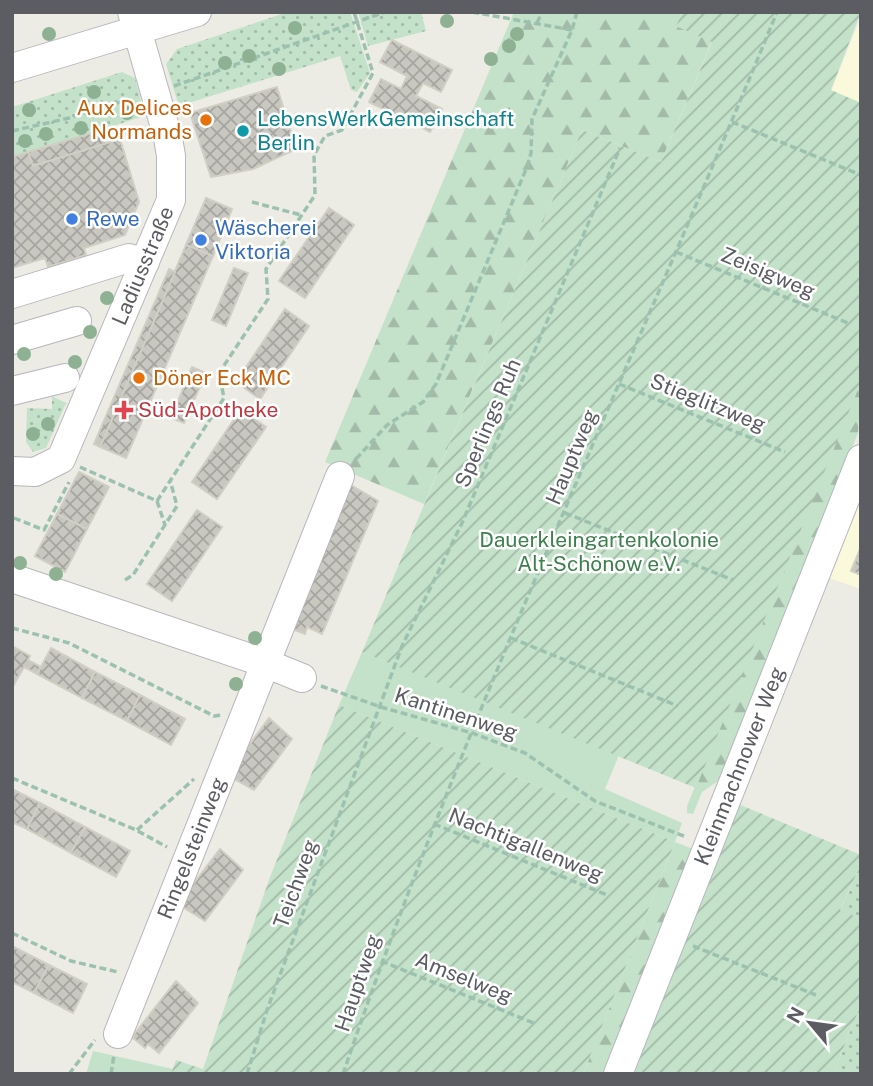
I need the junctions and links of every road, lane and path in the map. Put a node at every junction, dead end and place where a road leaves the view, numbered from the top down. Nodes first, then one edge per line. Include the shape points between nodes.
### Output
1 (197, 12) edge
2 (354, 12) edge
3 (385, 12) edge
4 (472, 12) edge
5 (542, 12) edge
6 (577, 12) edge
7 (777, 12) edge
8 (135, 21) edge
9 (357, 22) junction
10 (537, 24) junction
11 (572, 30) junction
12 (12, 68) edge
13 (169, 88) dead end
14 (145, 94) dead end
15 (732, 122) junction
16 (12, 131) edge
17 (620, 148) dead end
18 (861, 175) edge
19 (252, 202) dead end
20 (302, 215) junction
21 (676, 252) junction
22 (145, 262) junction
23 (12, 294) edge
24 (77, 321) dead end
25 (848, 323) dead end
26 (12, 340) edge
27 (65, 379) dead end
28 (619, 384) junction
29 (12, 391) edge
30 (785, 452) dead end
31 (861, 459) edge
32 (12, 471) edge
33 (340, 476) joint
34 (170, 480) junction
35 (157, 501) junction
36 (565, 513) junction
37 (14, 518) edge
38 (165, 525) junction
39 (12, 578) edge
40 (125, 580) dead end
41 (733, 580) dead end
42 (12, 628) edge
43 (511, 638) junction
44 (265, 663) junction
45 (302, 678) joint
46 (678, 706) dead end
47 (381, 707) junction
48 (220, 727) dead end
49 (472, 733) junction
50 (197, 776) dead end
51 (12, 778) edge
52 (434, 824) junction
53 (136, 830) junction
54 (708, 846) junction
55 (166, 847) dead end
56 (607, 895) dead end
57 (12, 933) edge
58 (671, 937) junction
59 (381, 961) junction
60 (141, 978) junction
61 (816, 995) dead end
62 (536, 1024) dead end
63 (120, 1027) joint
64 (69, 1074) edge
65 (247, 1074) edge
66 (343, 1074) edge
67 (618, 1074) edge

1 - 8 street
2 - 9 path
3 - 9 path
4 - 10 path
5 - 10 path
6 - 11 path
7 - 15 path, Hauptweg
8 - 12 street
8 - 22 street, Ladiusstraße via 168,138 172,183 168,210
9 - 13 path
9 - 20 path via 373,72 342,130 325,136 314,155 314,195
10 - 11 path
11 - 33 path via 532,119 527,167 436,384 423,401 387,425
14 - 16 path
15 - 18 path
15 - 21 path, Hauptweg
17 - 47 path, Sperlings Ruh via 467,511 402,646
19 - 20 path
20 - 34 path via 266,270 268,299 219,373 224,398
21 - 25 path, Zeisigweg
21 - 28 path, Hauptweg
22 - 23 street via 129,258
22 - 32 street, Ladiusstraße via 61,459 35,472
24 - 26 street
27 - 29 street
28 - 30 path, Stieglitzweg
28 - 36 path, Hauptweg
31 - 54 street, Kleinmachnower Weg
33 - 44 street, Ringelsteinweg
34 - 35 path
34 - 38 path via 177,506
35 - 37 path via 77,466 44,530
35 - 38 path
36 - 41 path
36 - 43 path, Hauptweg
38 - 40 path via 133,575
39 - 44 street
42 - 48 path via 69,643 214,716 226,715
43 - 46 path
43 - 49 path, Hauptweg
44 - 45 street
44 - 60 street, Ringelsteinweg
45 - 47 path, Kantinenweg
47 - 49 path, Kantinenweg
47 - 65 path, Teichweg
49 - 52 path, Hauptweg
49 - 54 path, Kantinenweg via 525,753 595,801
50 - 53 path
51 - 53 path
52 - 56 path, Nachtigallenweg
52 - 59 path, Hauptweg
53 - 55 path
54 - 58 street, Kleinmachnower Weg
57 - 60 path via 71,961
58 - 61 path
58 - 67 street, Kleinmachnower Weg
59 - 62 path, Amselweg
59 - 66 path, Hauptweg
60 - 63 street, Ringelsteinweg
63 - 64 path via 91,1043

